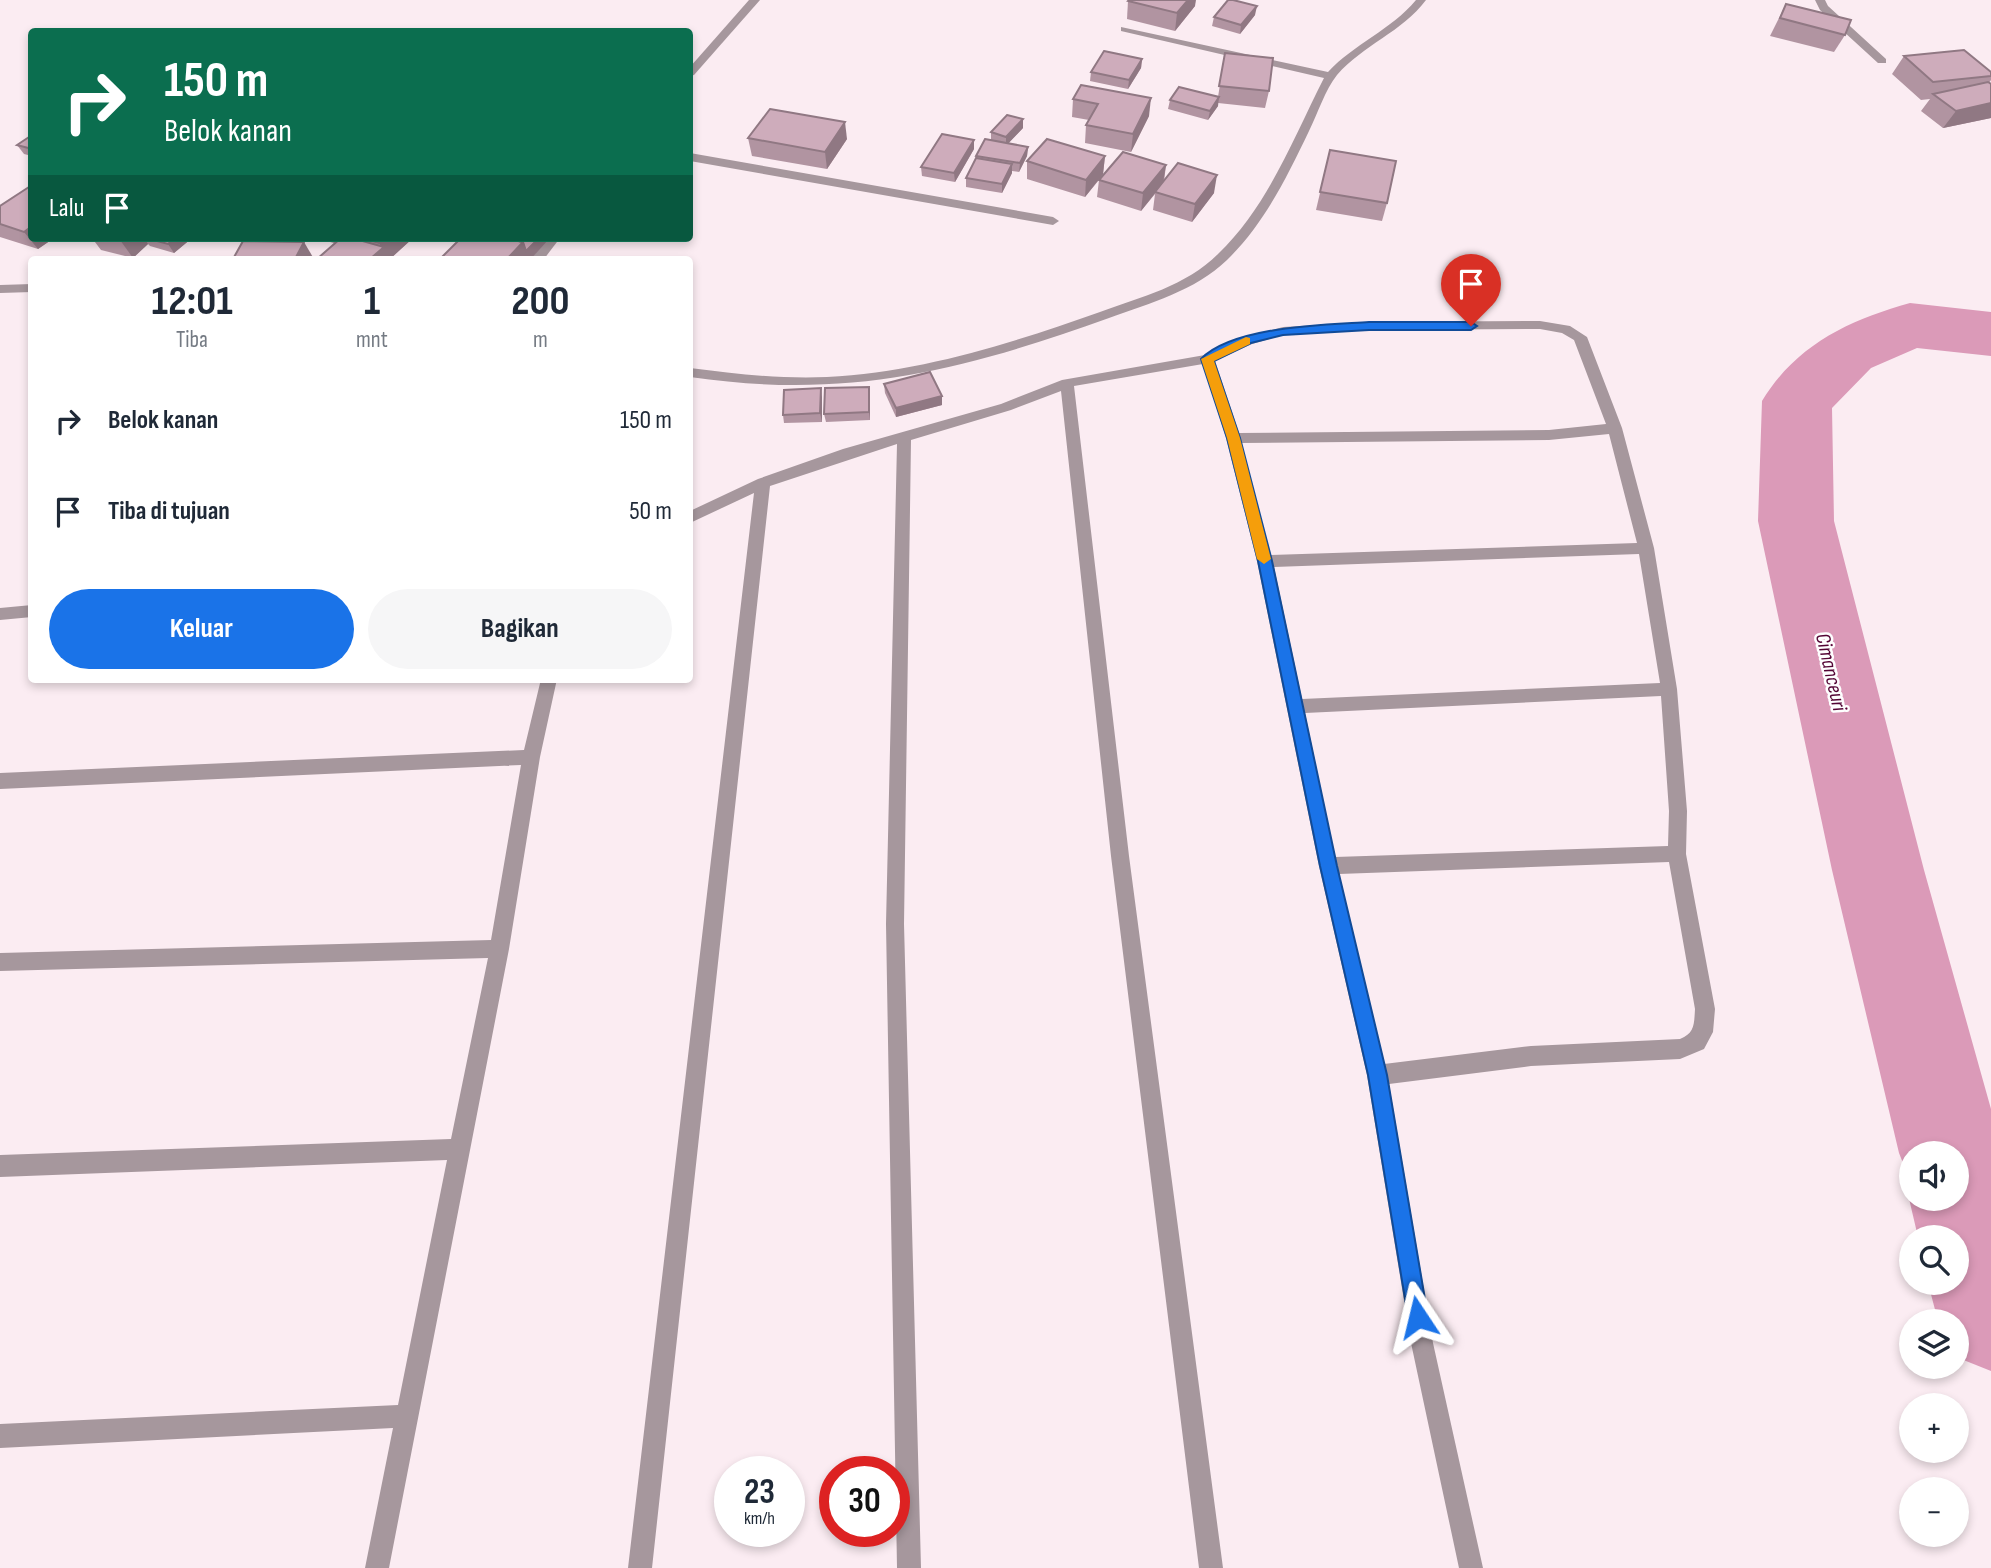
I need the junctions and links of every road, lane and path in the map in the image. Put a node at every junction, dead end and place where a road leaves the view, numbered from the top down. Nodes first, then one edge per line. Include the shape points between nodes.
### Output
1 (755, 0) edge
2 (1421, 0) edge
3 (1819, 0) edge
4 (1125, 29) dead end
5 (1882, 61) dead end
6 (693, 70) edge
7 (1330, 76) junction
8 (693, 158) edge
9 (1053, 221) dead end
10 (551, 242) edge
11 (539, 256) edge
12 (28, 288) edge
13 (0, 289) edge
14 (1208, 359) junction
15 (693, 373) edge
16 (1067, 383) junction
17 (1615, 428) junction
18 (904, 437) junction
19 (1233, 438) junction
20 (763, 483) junction
21 (693, 516) edge
22 (1646, 548) junction
23 (1265, 561) junction
24 (28, 611) edge
25 (0, 614) edge
26 (548, 683) edge
27 (1669, 690) junction
28 (1295, 706) junction
29 (531, 757) junction
30 (0, 781) edge
31 (1677, 854) junction
32 (1328, 866) junction
33 (499, 949) junction
34 (0, 962) edge
35 (1377, 1075) junction
36 (460, 1149) junction
37 (0, 1166) edge
38 (406, 1416) junction
39 (0, 1436) edge
40 (377, 1568) edge
41 (640, 1568) edge
42 (909, 1568) edge
43 (1211, 1568) edge
44 (1471, 1568) edge

1 - 6 street
2 - 7 street via 1373,42 1341,62
3 - 5 street
4 - 7 street
7 - 15 street via 1240,238 1198,276 1165,293 1037,339 912,370 789,383
8 - 9 street
10 - 11 street
12 - 13 street
14 - 16 street
14 - 17 street via 1283,331 1369,326 1553,327 1580,337
14 - 19 street
16 - 18 street via 1006,407
16 - 43 street via 1120,856
17 - 19 street via 1549,435
17 - 22 street
18 - 20 street
18 - 42 street via 895,924
19 - 23 street
20 - 21 street
20 - 41 street
22 - 23 street
22 - 27 street
23 - 28 street
24 - 25 street
26 - 29 street
27 - 28 street
27 - 31 street
28 - 32 street
29 - 30 street
29 - 33 street
31 - 32 street
31 - 35 street via 1704,1009 1703,1032 1697,1042 1680,1049 1531,1056
32 - 35 street
33 - 34 street
33 - 36 street
35 - 44 street via 1422,1343
36 - 37 street
36 - 38 street
38 - 39 street
38 - 40 street

